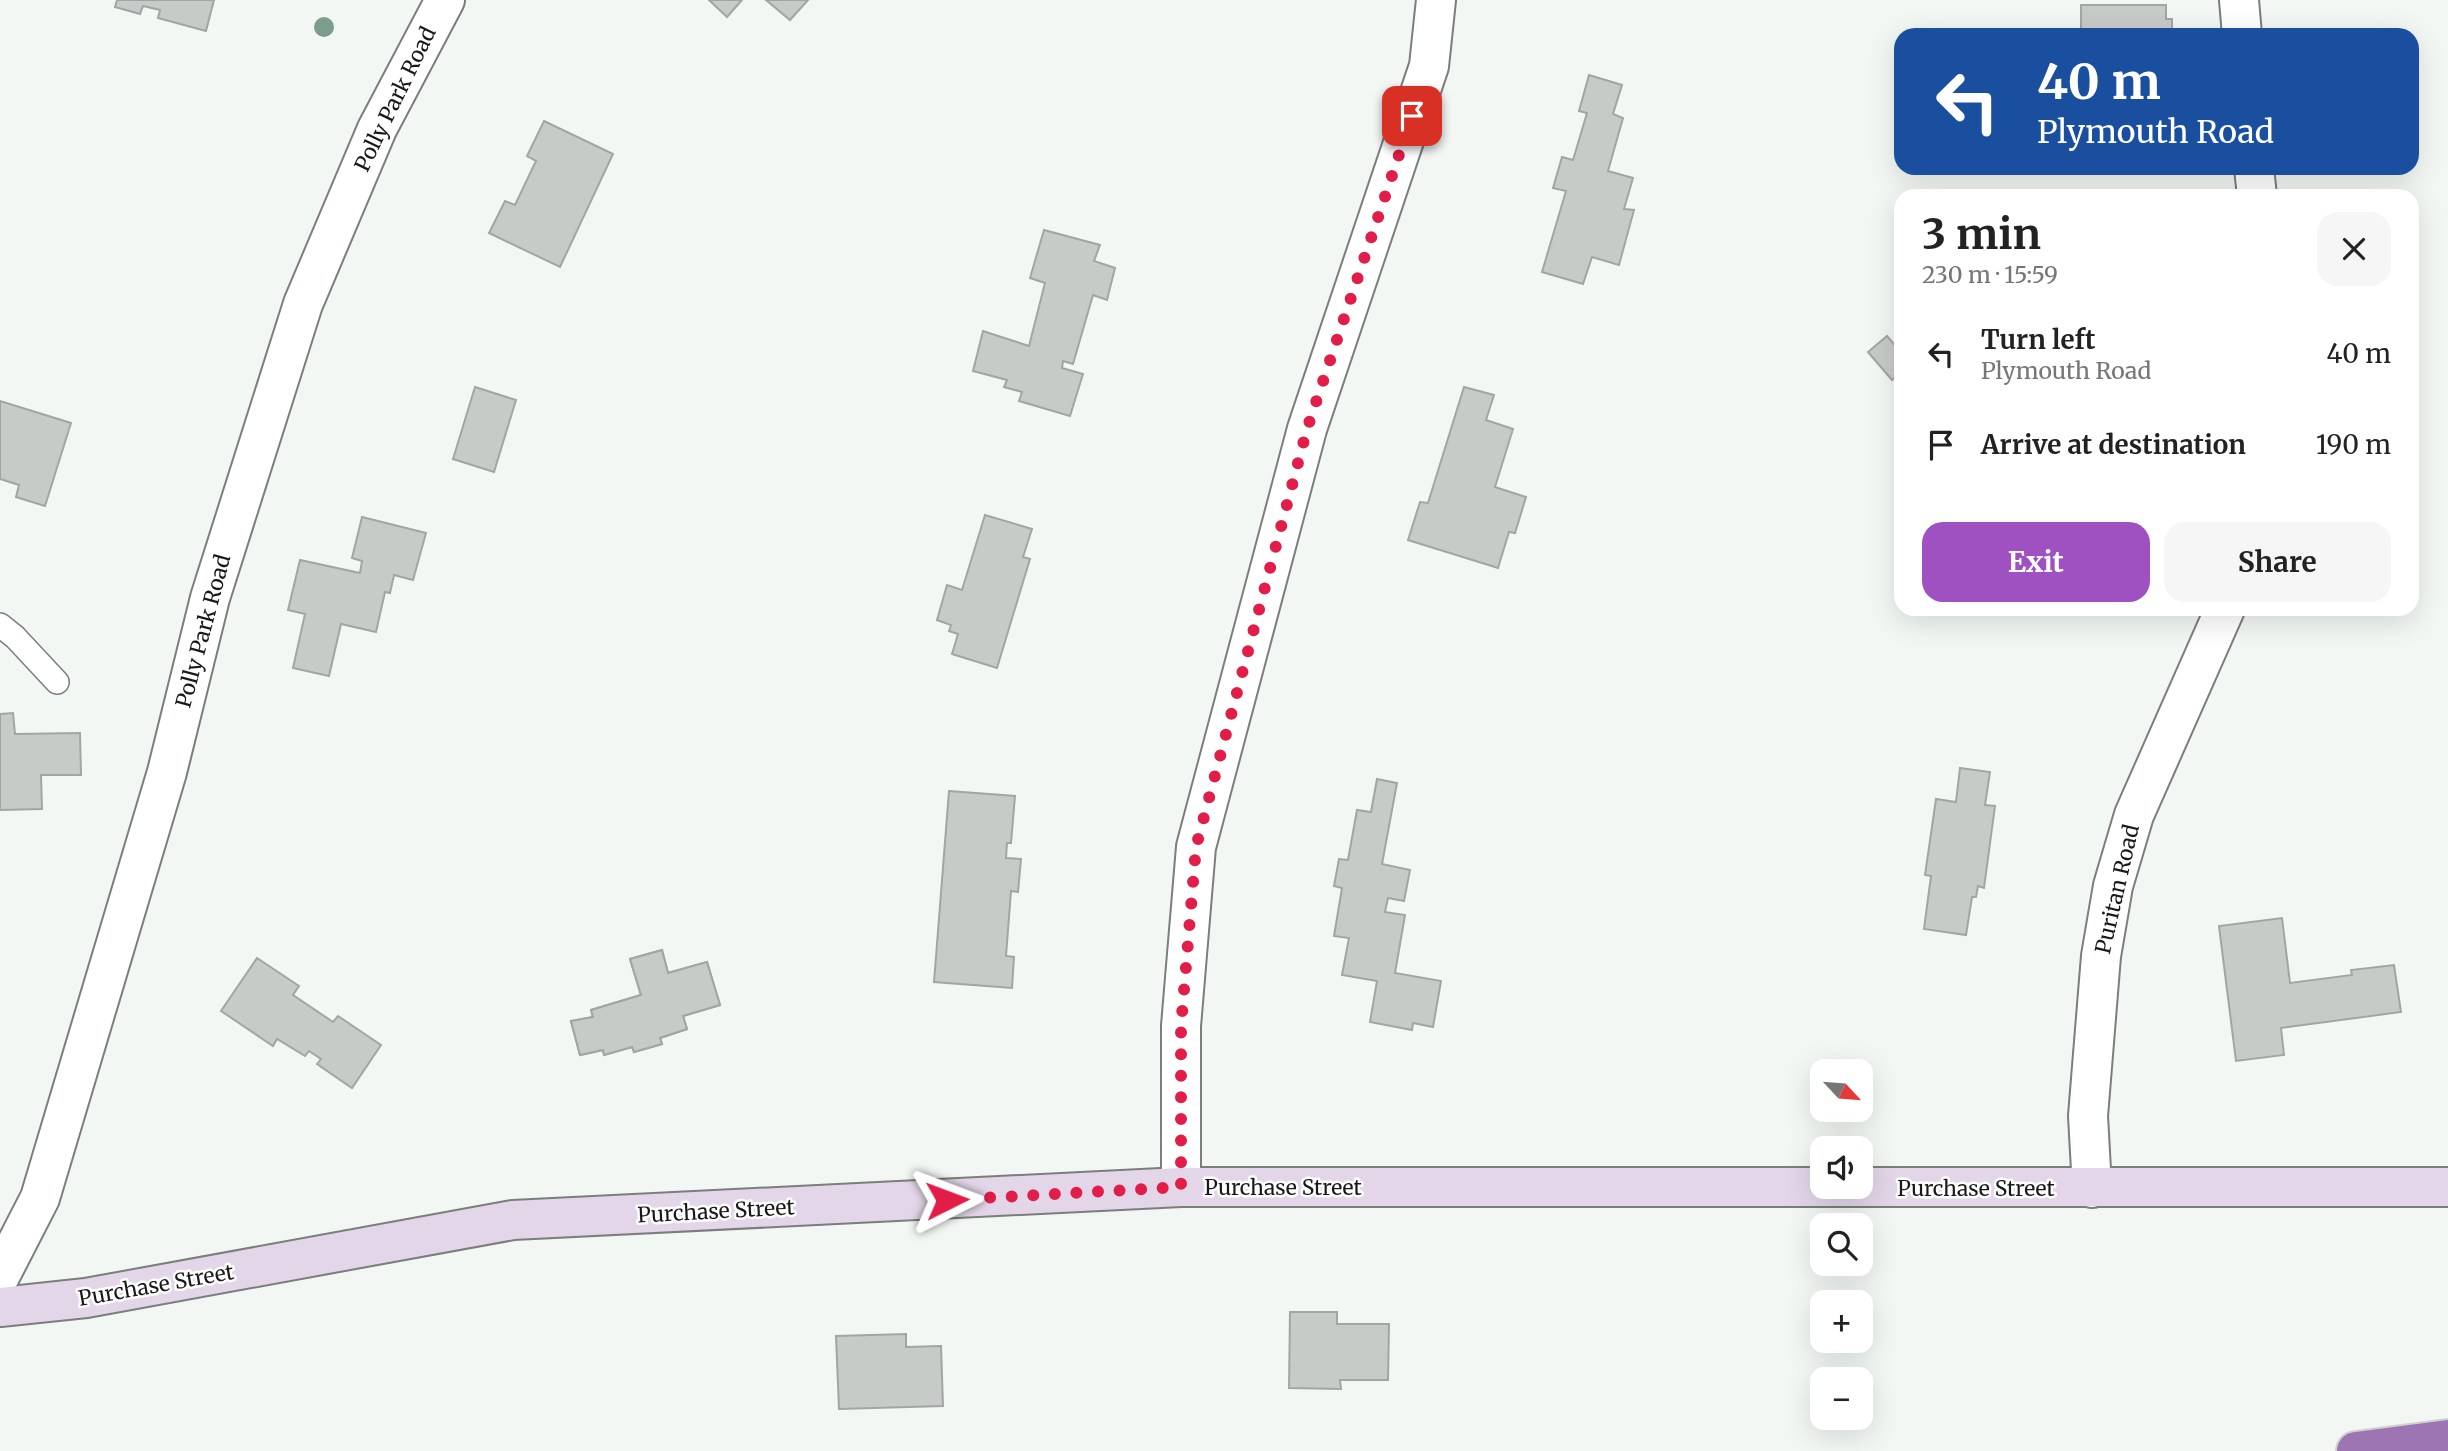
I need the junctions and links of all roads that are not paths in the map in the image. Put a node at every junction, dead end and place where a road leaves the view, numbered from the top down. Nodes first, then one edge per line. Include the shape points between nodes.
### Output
1 (445, 0) edge
2 (1436, 0) edge
3 (2239, 0) edge
4 (2241, 28) edge
5 (2222, 616) edge
6 (0, 625) edge
7 (57, 682) dead end
8 (1181, 1187) junction
9 (2448, 1187) edge
10 (2092, 1188) junction
11 (0, 1276) edge
12 (0, 1307) edge
13 (2448, 1439) edge
14 (2356, 1451) edge

1 - 11 street, Polly Park Road via 377,129 303,304 210,598 167,772 40,1198
2 - 8 street via 1429,66 1307,429 1196,847 1181,1026
3 - 4 street
5 - 10 street, Puritan Road via 2134,815 2113,886 2101,956 2088,1116
6 - 7 lane
8 - 10 main road, Purchase Street
8 - 12 main road, Purchase Street via 513,1220 86,1298
9 - 10 main road, Purchase Street
13 - 14 highway

